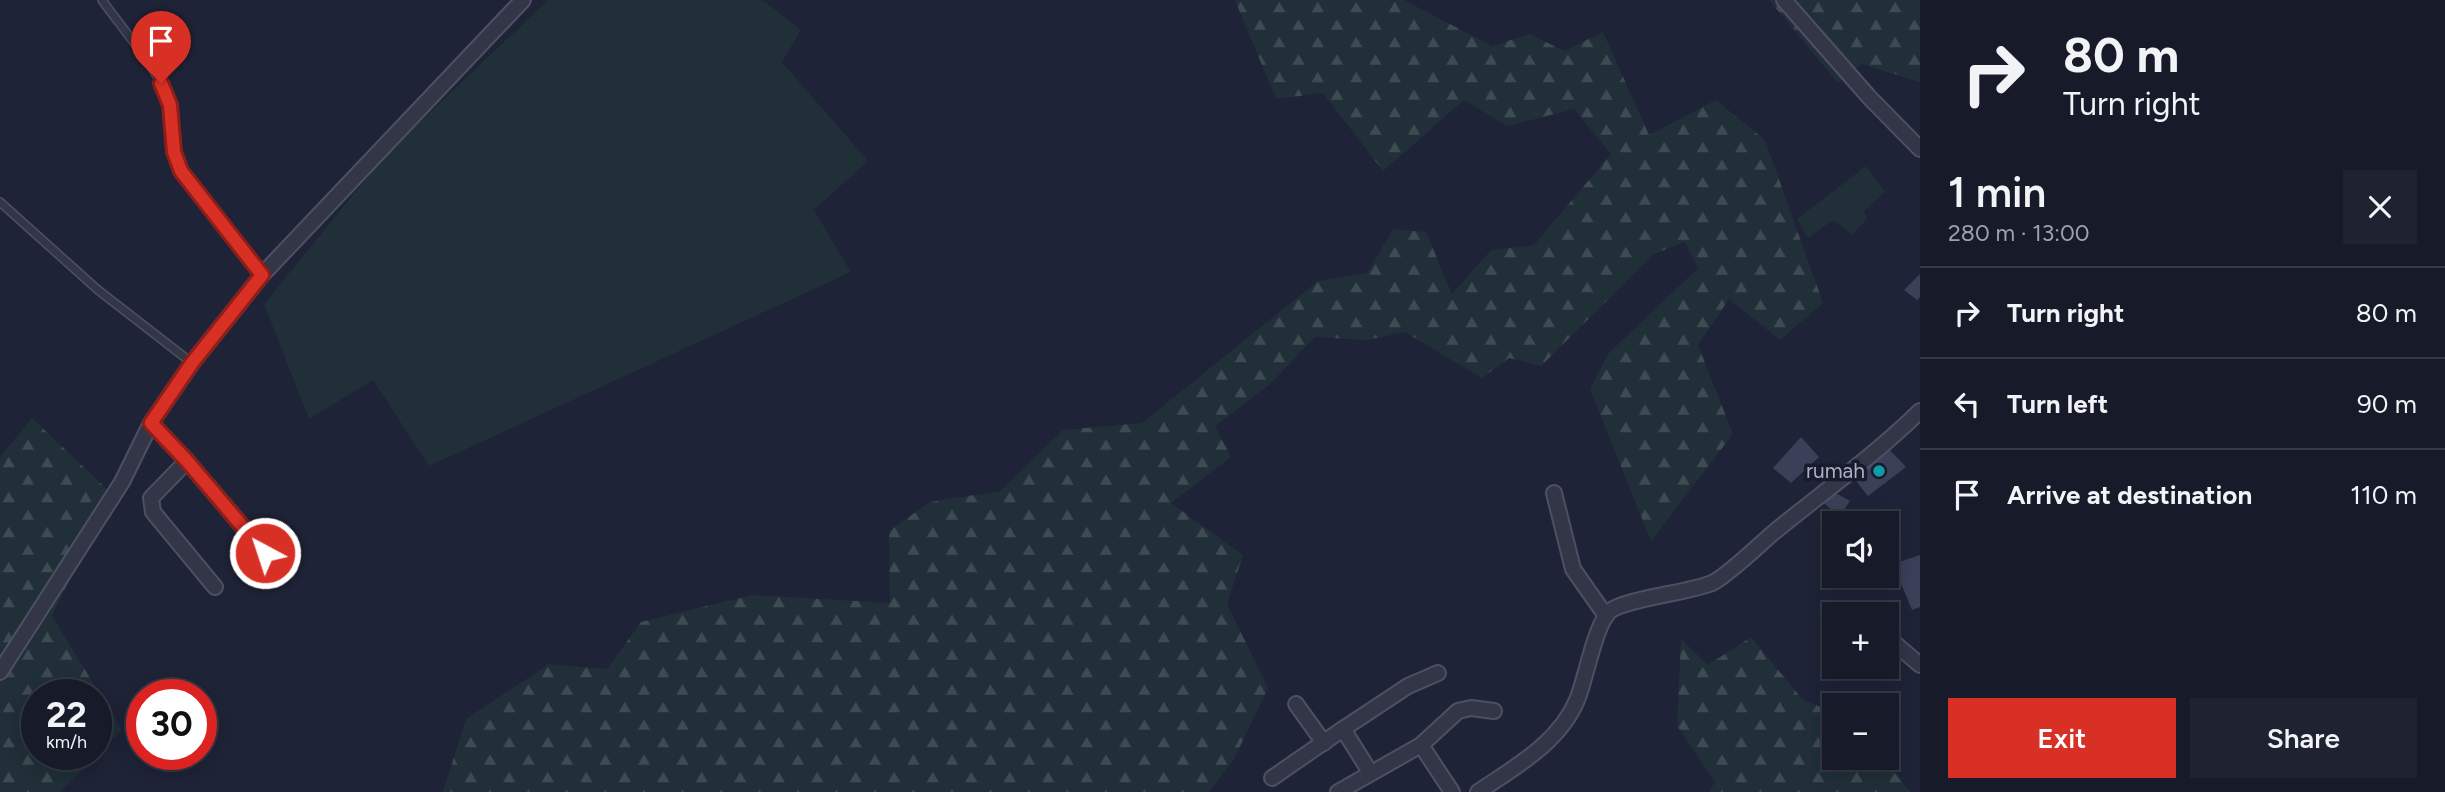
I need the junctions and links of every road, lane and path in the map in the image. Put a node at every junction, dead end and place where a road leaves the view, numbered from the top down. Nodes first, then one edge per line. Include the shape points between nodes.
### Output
1 (102, 0) edge
2 (1784, 0) edge
3 (521, 1) edge
4 (1920, 149) edge
5 (0, 202) edge
6 (262, 275) junction
7 (192, 363) junction
8 (1920, 411) edge
9 (151, 423) junction
10 (187, 461) junction
11 (1554, 493) dead end
12 (265, 553) dead end
13 (215, 587) dead end
14 (1606, 616) junction
15 (1899, 647) edge
16 (1920, 665) edge
17 (0, 672) edge
18 (1438, 673) dead end
19 (1296, 704) dead end
20 (1494, 711) dead end
21 (1343, 729) junction
22 (1324, 743) junction
23 (1421, 745) junction
24 (1370, 772) junction
25 (1272, 778) dead end
26 (1338, 792) edge
27 (1452, 792) edge
28 (1478, 792) edge

1 - 6 lane via 161,83 170,105 174,152 181,171
2 - 4 street
3 - 6 street
5 - 7 lane via 99,290
6 - 7 street
7 - 9 street
8 - 14 street via 1884,446 1714,582 1621,605
9 - 10 street
9 - 17 street via 122,482
10 - 12 street
10 - 13 street via 150,498 150,505
11 - 14 street via 1573,569
14 - 28 street via 1577,701 1557,734
15 - 16 street
18 - 21 street via 1408,686
19 - 22 street
20 - 23 street via 1458,711
21 - 22 street
21 - 24 street
22 - 25 street
23 - 24 street
23 - 27 street
24 - 26 street

